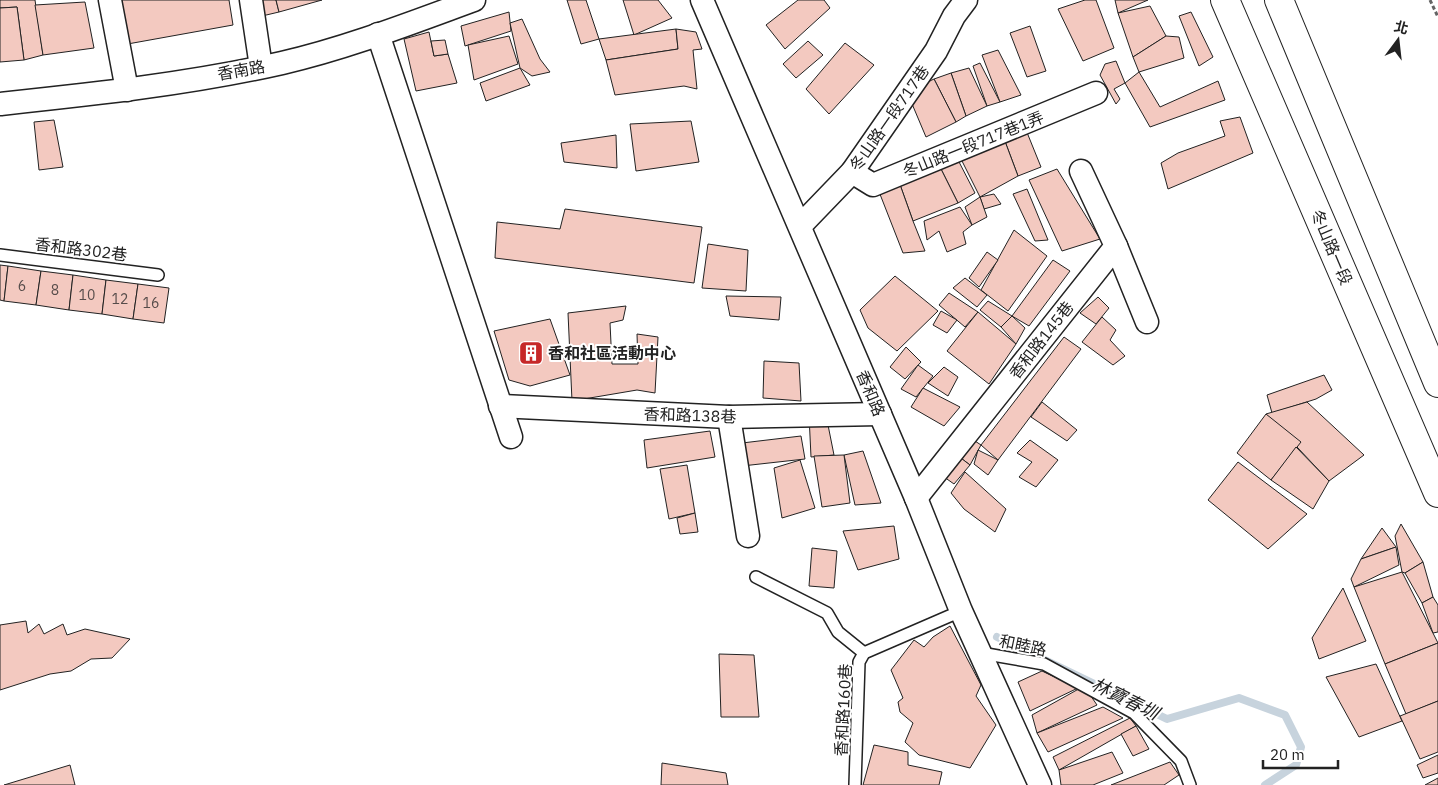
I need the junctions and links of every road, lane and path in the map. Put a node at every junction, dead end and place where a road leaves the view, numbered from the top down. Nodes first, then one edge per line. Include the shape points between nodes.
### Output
1 (110, 0) edge
2 (251, 0) edge
3 (474, 0) edge
4 (702, 0) edge
5 (966, 0) edge
6 (1225, 0) edge
7 (1279, 0) edge
8 (1430, 0) edge
9 (1438, 17) edge
10 (378, 34) junction
11 (261, 67) junction
12 (127, 90) junction
13 (1096, 94) dead end
14 (0, 104) edge
15 (1081, 171) dead end
16 (852, 172) junction
17 (800, 226) junction
18 (1116, 246) junction
19 (0, 255) edge
20 (158, 275) dead end
21 (1146, 322) dead end
22 (1438, 383) edge
23 (500, 406) junction
24 (880, 414) junction
25 (729, 417) junction
26 (510, 437) dead end
27 (1438, 494) edge
28 (916, 498) junction
29 (748, 536) dead end
30 (756, 577) dead end
31 (961, 611) junction
32 (864, 653) junction
33 (981, 653) junction
34 (855, 785) edge
35 (1040, 785) edge
36 (1190, 785) edge

1 - 12 street
2 - 11 street
3 - 10 street, 香南路
4 - 17 street, 香和路
5 - 16 street, 冬山路一段717巷 via 936,50
6 - 27 main road, 冬山路一段
7 - 22 main road
8 - 9 path
10 - 11 street, 香南路
10 - 23 street
11 - 12 street, 香南路
12 - 14 street, 香南路
13 - 16 street, 冬山路一段717巷1弄 via 873,185
15 - 18 street
16 - 17 street, 冬山路一段717巷
17 - 24 street, 香和路
18 - 21 street
18 - 28 street, 香和路145巷
19 - 20 lane, 香和路302巷
23 - 25 street, 香和路138巷
23 - 26 street
24 - 25 street, 香和路138巷
24 - 28 street, 香和路
25 - 29 street
28 - 31 street, 香和路
30 - 32 lane via 827,613 838,632
31 - 32 lane, 香和路160巷
31 - 33 street, 香和路
32 - 34 lane, 香和路160巷 via 859,662
33 - 35 street, 香和路
33 - 36 lane, 和睦路 via 1044,664 1134,713 1181,761

